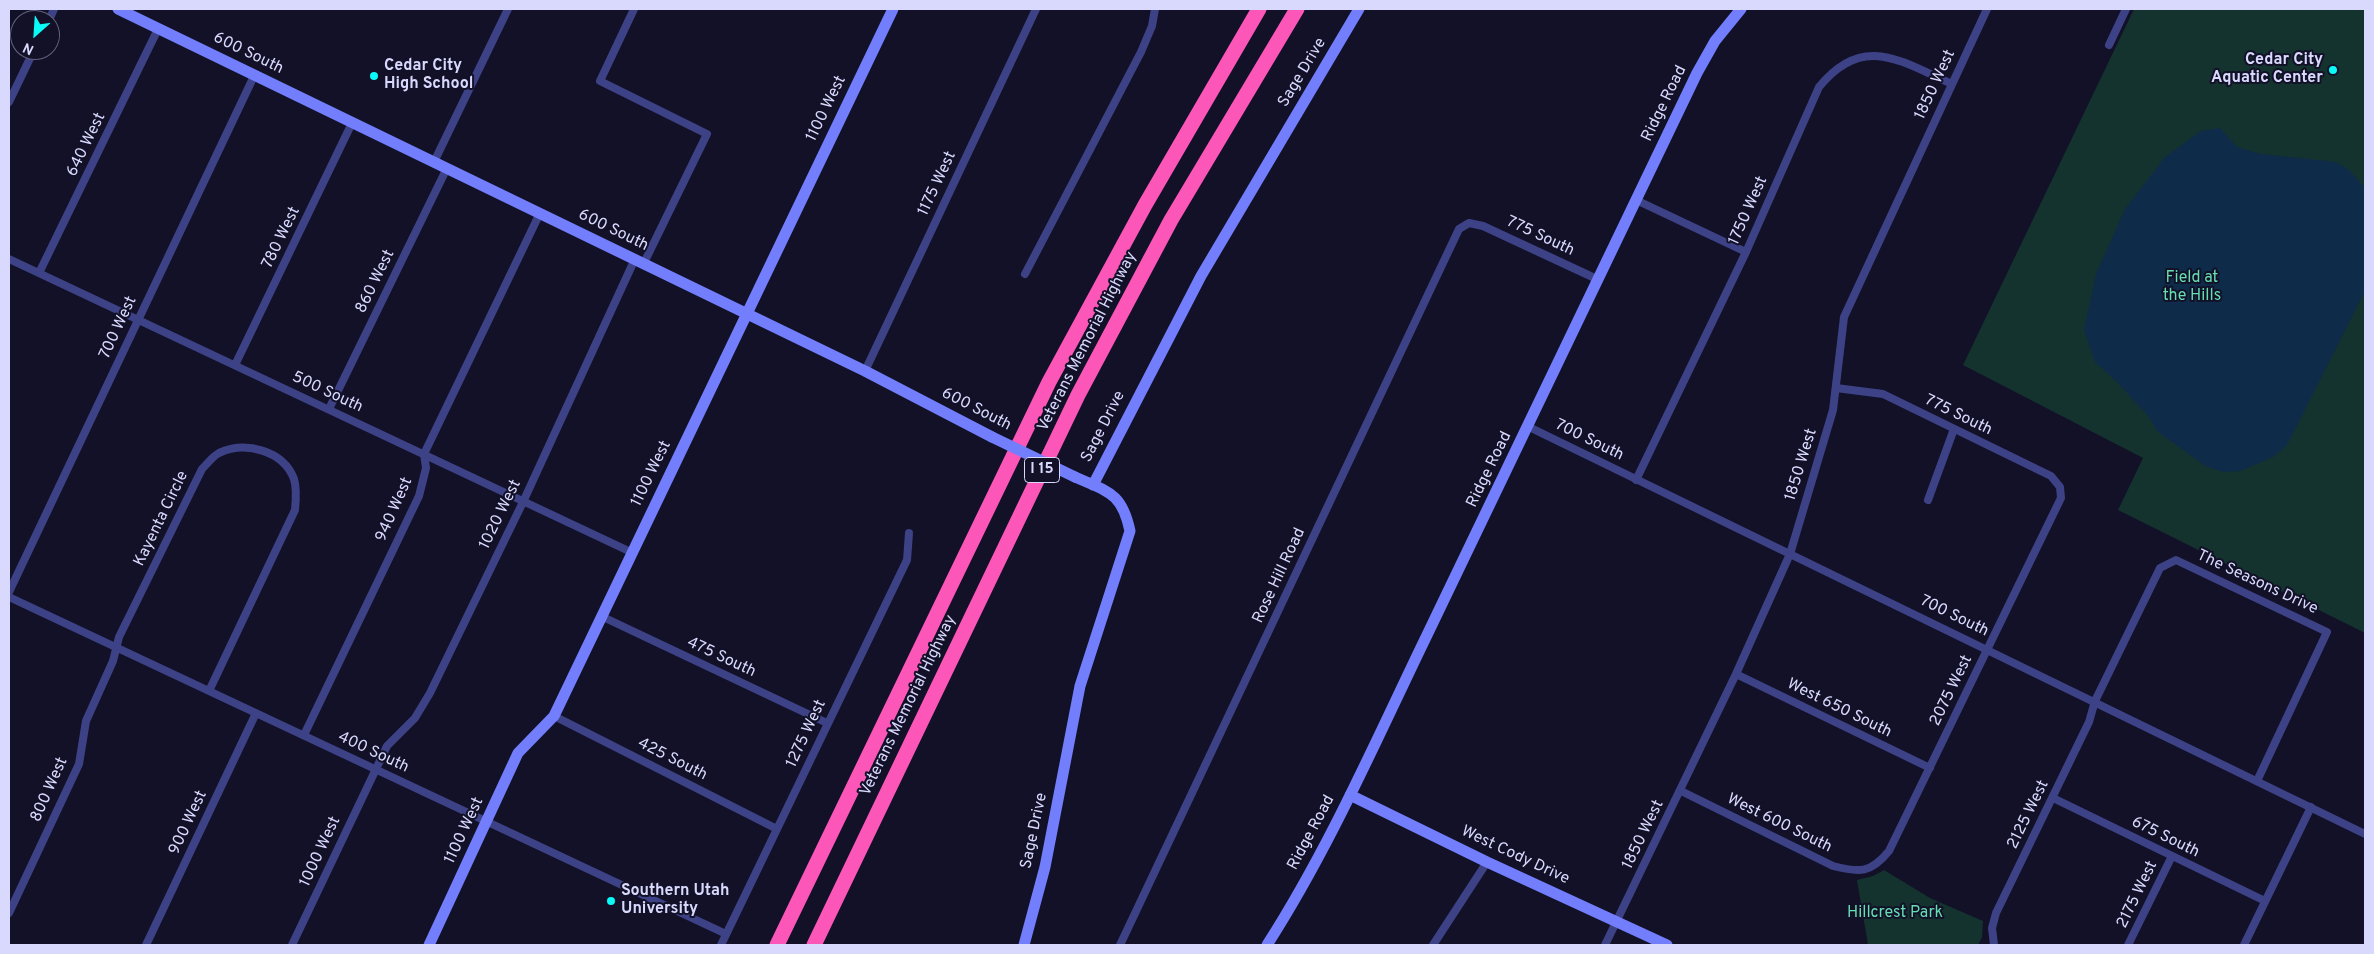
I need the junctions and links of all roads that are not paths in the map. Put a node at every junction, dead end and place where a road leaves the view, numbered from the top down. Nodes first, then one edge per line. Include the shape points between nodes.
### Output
1 (118, 9) edge
2 (508, 9) edge
3 (634, 9) edge
4 (893, 9) edge
5 (1036, 9) edge
6 (1155, 9) edge
7 (1259, 9) edge
8 (1297, 9) edge
9 (1360, 9) edge
10 (1741, 9) edge
11 (1987, 9) edge
12 (2126, 9) edge
13 (158, 29) junction
14 (2109, 45) dead end
15 (29, 60) edge
16 (254, 76) junction
17 (1952, 84) junction
18 (9, 102) edge
19 (352, 123) junction
20 (434, 162) junction
21 (447, 168) junction
22 (1636, 200) junction
23 (540, 213) junction
24 (1469, 222) joint
25 (1746, 252) junction
26 (9, 258) edge
27 (639, 263) junction
28 (39, 273) junction
29 (1024, 274) dead end
30 (1599, 280) junction
31 (747, 316) junction
32 (138, 320) junction
33 (235, 365) junction
34 (865, 371) junction
35 (1836, 388) junction
36 (330, 409) junction
37 (1529, 427) junction
38 (1954, 429) junction
39 (424, 454) junction
40 (1636, 480) junction
41 (1093, 484) junction
42 (2060, 487) joint
43 (1928, 500) dead end
44 (523, 502) junction
45 (909, 533) dead end
46 (633, 553) junction
47 (1790, 554) junction
48 (9, 592) edge
49 (9, 597) edge
50 (603, 617) junction
51 (116, 647) junction
52 (1987, 649) junction
53 (1736, 674) junction
54 (209, 691) junction
55 (2095, 701) junction
56 (256, 713) junction
57 (554, 716) junction
58 (827, 723) junction
59 (304, 735) junction
60 (1930, 768) junction
61 (375, 770) junction
62 (2257, 781) junction
63 (1681, 791) junction
64 (1350, 795) junction
65 (2053, 798) junction
66 (2311, 807) junction
67 (488, 822) junction
68 (777, 829) junction
69 (2365, 834) edge
70 (2172, 856) junction
71 (1487, 862) junction
72 (1867, 870) joint
73 (2265, 902) junction
74 (9, 913) edge
75 (1617, 922) junction
76 (726, 934) junction
77 (1994, 943) edge
78 (433, 944) edge
79 (146, 945) edge
80 (292, 945) edge
81 (721, 945) edge
82 (777, 945) edge
83 (814, 945) edge
84 (1024, 945) edge
85 (1120, 945) edge
86 (1267, 945) edge
87 (1433, 945) edge
88 (1605, 945) edge
89 (1667, 945) edge
90 (2128, 945) edge
91 (2244, 945) edge

1 - 13 street, 600 South
2 - 20 street
3 - 27 street, 1020 West via 600,81 707,134
4 - 31 street, 1100 West
5 - 34 street, 1175 West
6 - 29 street via 1141,52
7 - 82 highway, Veterans Memorial Highway / I 15 via 1145,205 1049,382
8 - 83 highway, Veterans Memorial Highway / I 15 via 1171,220 1078,395
9 - 41 street, Sage Drive via 1201,276
10 - 22 street, Ridge Road via 1715,41 1697,73
11 - 17 street, 1850 West
12 - 14 street
13 - 16 street, 600 South
13 - 28 street, 640 West
15 - 18 street
16 - 19 street, 600 South
16 - 32 street, 700 West
17 - 25 street, 1750 West via 1884,56 1865,56 1847,61 1832,71 1819,87
17 - 35 street, 1850 West via 1844,317
19 - 20 street, 600 South
19 - 33 street, 780 West
20 - 21 street, 600 South
21 - 23 street, 600 South
21 - 36 street, 860 West
22 - 25 street
22 - 30 street, Ridge Road
23 - 27 street, 600 South
23 - 39 street, 940 West
24 - 30 street, 775 South
24 - 85 street, Rose Hill Road via 1459,229
25 - 40 street, 1750 West
26 - 28 street, 500 South
27 - 31 street, 600 South
27 - 44 street, 1020 West
28 - 32 street, 500 South
30 - 37 street, Ridge Road
31 - 34 street, 600 South
31 - 46 street, 1100 West
32 - 33 street, 500 South
32 - 48 street, 700 West
33 - 36 street, 500 South
34 - 41 street, 600 South, bridge via 992,437
35 - 38 street, 775 South via 1883,394
35 - 47 street, 1850 West via 1833,410
36 - 39 street, 500 South
37 - 40 street, 700 South
37 - 64 street, Ridge Road
38 - 42 street, 775 South via 2051,476
38 - 43 street
39 - 44 street, 500 South
39 - 59 street, 940 West via 426,468 419,496
40 - 47 street, 700 South
41 - 84 street, Sage Drive via 1116,497 1126,512 1130,531 1080,686 1045,867
42 - 52 street, 2075 West via 2061,498
44 - 46 street, 500 South
44 - 61 street, 1020 West via 430,693 415,718 387,746
45 - 58 street, 1275 West via 907,560
46 - 50 street, 1100 West
47 - 52 street, 700 South
47 - 53 street, 1850 West
49 - 51 street, 400 South
50 - 57 street, 1100 West
50 - 58 street, 475 South
51 - 54 street, 400 South
51 - 54 street, Kayenta Circle via 202,469 218,454 236,448 255,447 272,455 294,479 295,510
51 - 74 street, 800 West via 113,661 86,720 79,764
52 - 55 street, 700 South
52 - 60 street, 2075 West
53 - 60 street, West 650 South
53 - 63 street, 1850 West
54 - 56 street, 400 South
55 - 62 street, 700 South
55 - 62 street, The Seasons Drive via 2160,568 2176,560 2327,632
55 - 65 street, 2125 West via 2089,722
56 - 59 street, 400 South
56 - 79 street, 900 West
57 - 67 street, 1100 West via 518,753
57 - 68 street, 425 South
58 - 68 street, 1275 West
59 - 61 street, 400 South
60 - 72 street, 2075 West via 1890,851 1881,862
61 - 67 street, 400 South
61 - 80 street, 1000 West
62 - 66 street, 700 South
63 - 72 street, West 600 South via 1833,866 1852,871
63 - 75 street, 1850 West
64 - 71 street, West Cody Drive
64 - 86 street, Ridge Road via 1310,873
65 - 70 street, 675 South
65 - 77 street, 2125 West via 1996,914 1992,928
66 - 69 street, 700 South
66 - 73 street
67 - 76 street, 400 South
67 - 78 street, 1100 West
68 - 76 street, 1275 West
70 - 73 street, 675 South
70 - 90 street, 2175 West
71 - 75 street, West Cody Drive
71 - 87 street
73 - 91 street
75 - 88 street, 1850 West
75 - 89 street, West Cody Drive
76 - 81 street, 1275 West

